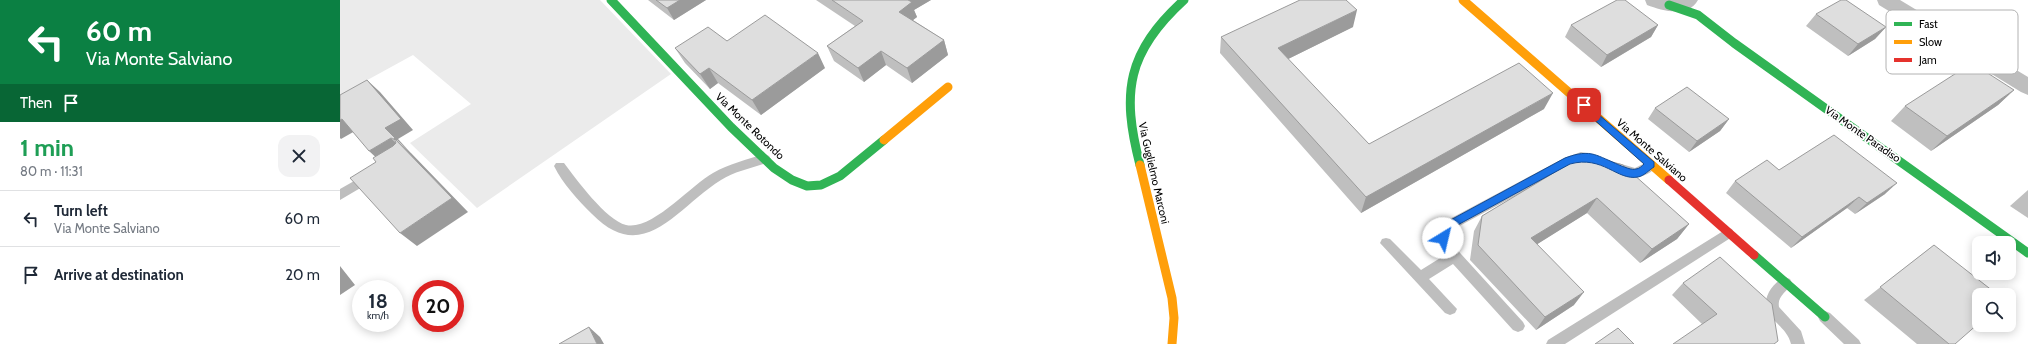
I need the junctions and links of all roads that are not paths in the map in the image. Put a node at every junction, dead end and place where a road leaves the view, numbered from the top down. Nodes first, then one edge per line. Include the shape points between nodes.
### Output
1 (611, 0) edge
2 (1184, 0) edge
3 (1463, 0) edge
4 (1886, 0) edge
5 (1661, 2) edge
6 (1693, 5) edge
7 (1902, 10) edge
8 (2007, 74) edge
9 (948, 87) dead end
10 (2028, 87) edge
11 (765, 159) junction
12 (1651, 165) junction
13 (560, 166) dead end
14 (379, 172) edge
15 (340, 195) edge
16 (1728, 232) junction
17 (1386, 243) dead end
18 (2028, 252) edge
19 (1455, 256) junction
20 (1420, 278) junction
21 (1785, 283) junction
22 (1450, 309) dead end
23 (1825, 317) joint
24 (1518, 326) dead end
25 (1172, 344) edge
26 (1553, 344) edge
27 (1798, 344) edge
28 (1854, 344) edge

1 - 11 street, Via Monte Rotondo via 731,127
2 - 25 street, Via Guglielmo Marconi via 1159,21 1141,50 1131,80 1129,112 1172,298
3 - 12 street, Via Monte Salviano
4 - 7 street
5 - 6 street, Via Monte Paradiso
6 - 18 street, Via Monte Paradiso via 1734,43
8 - 10 street
9 - 11 street, Via Monte Rotondo via 852,168 829,182 814,187 799,184
11 - 13 lane via 716,177 657,222 632,230 616,226 599,212
12 - 16 street, Via Monte Salviano
12 - 19 lane via 1638,173 1630,173 1591,158 1581,157 1568,161 1448,226 1443,238 1445,246
14 - 15 lane
16 - 21 street, Via Monte Salviano
16 - 26 lane
17 - 20 lane
19 - 20 lane
19 - 24 lane
20 - 22 lane
21 - 23 street, Via Monte Salviano
21 - 27 lane via 1774,292 1771,302 1774,312 1798,338
23 - 28 lane

